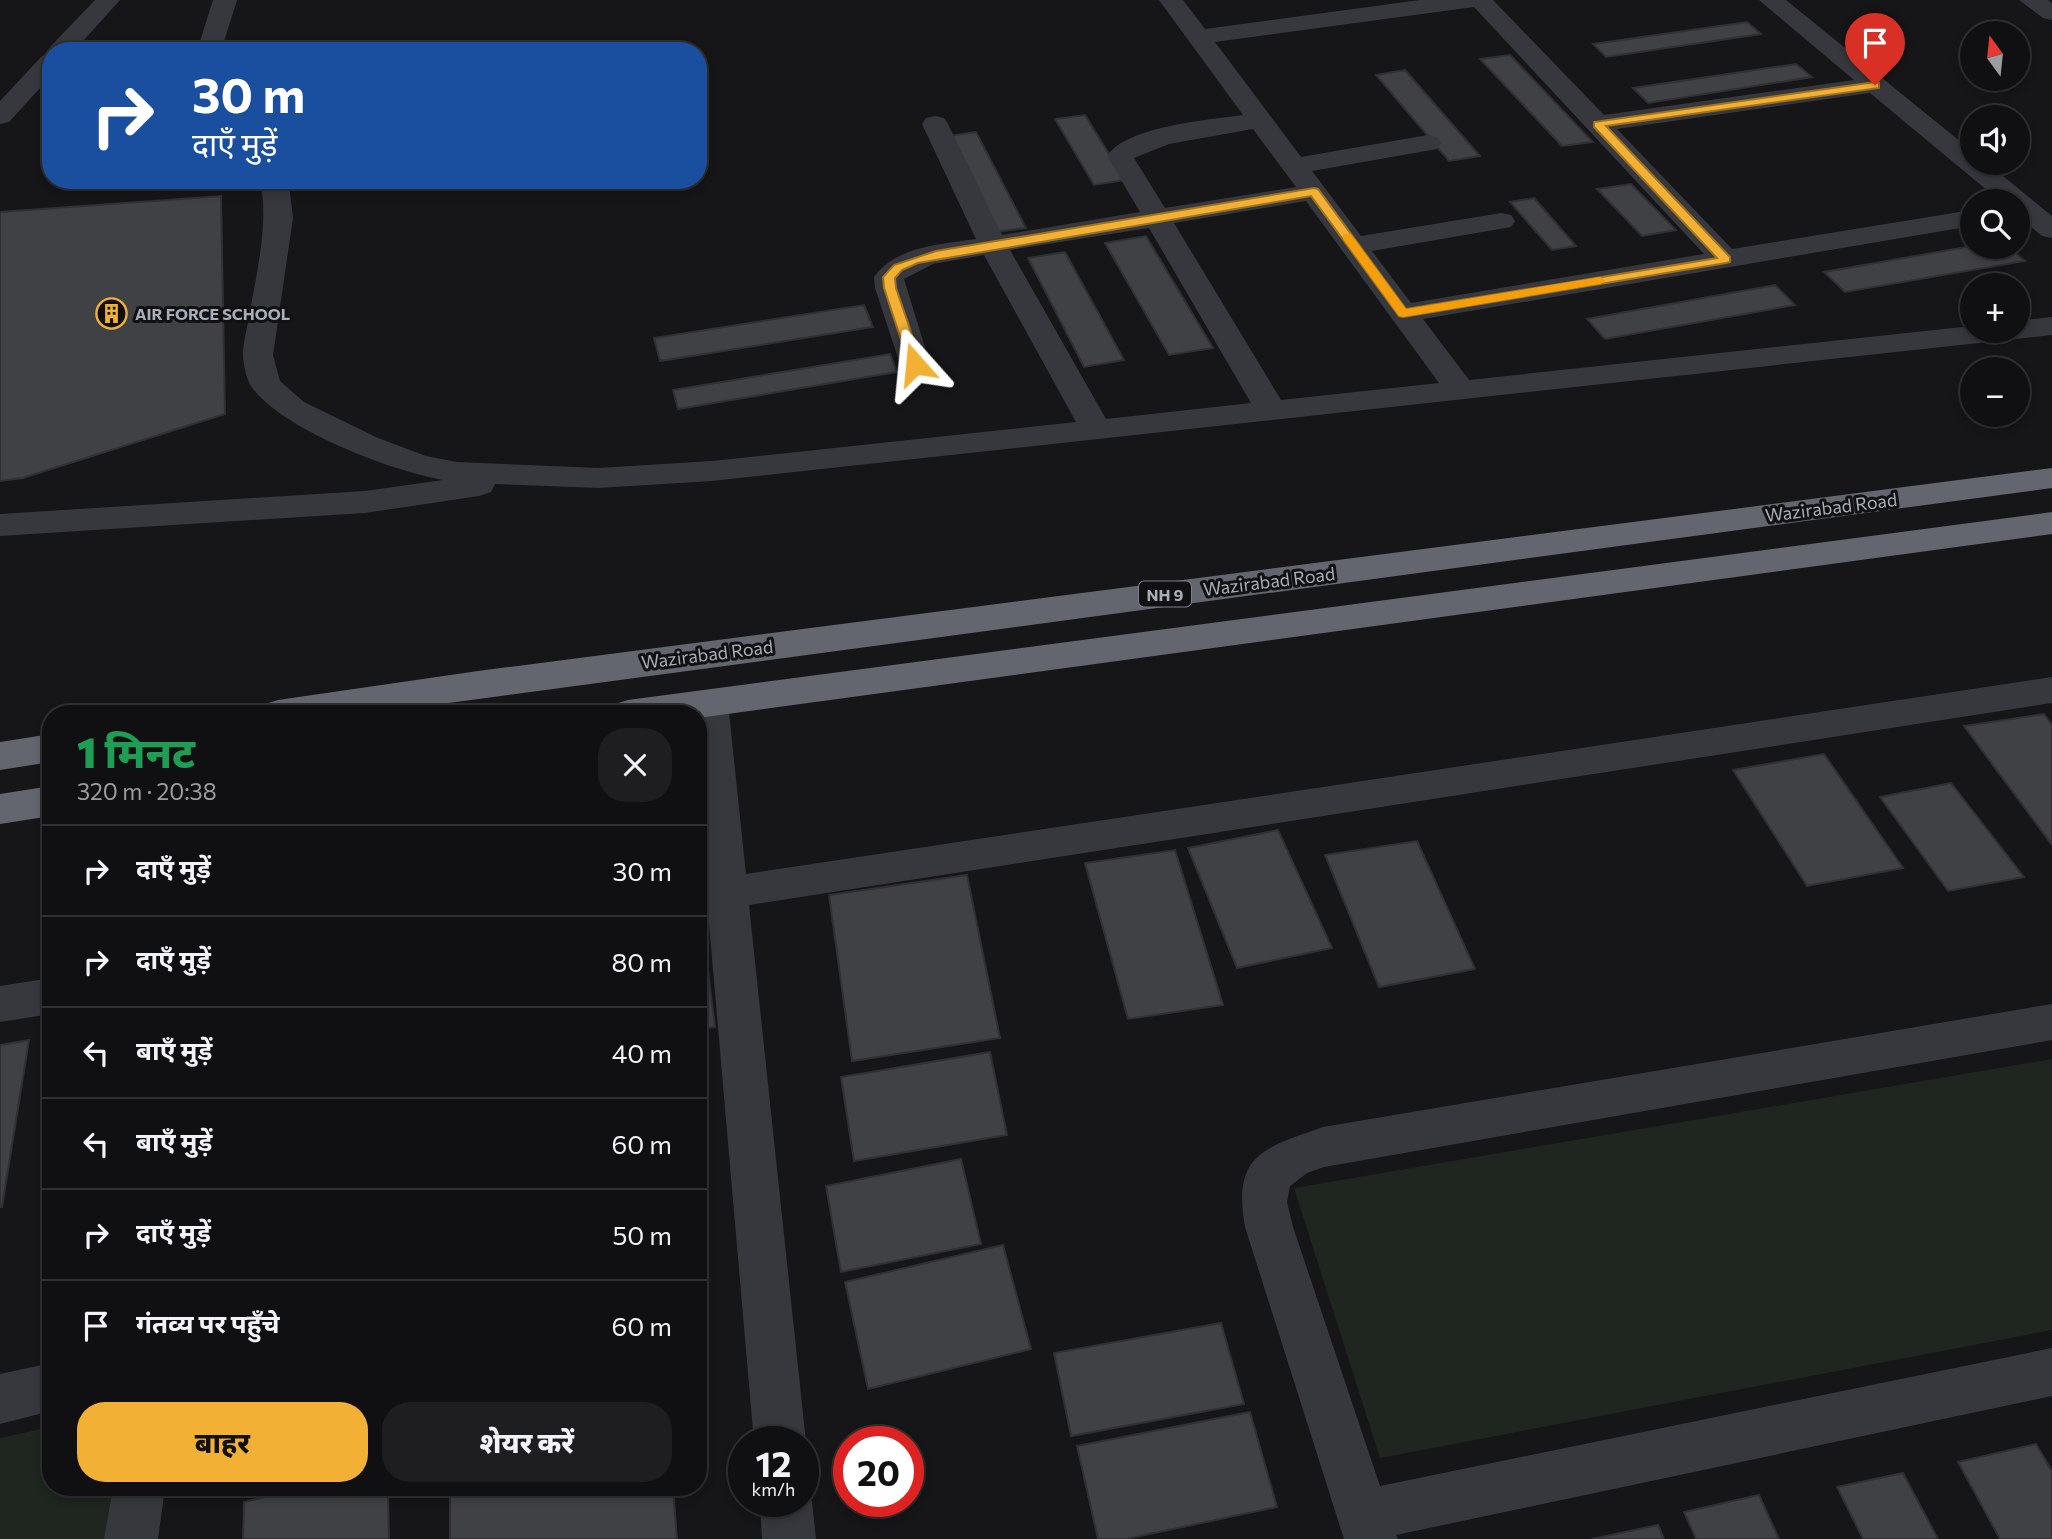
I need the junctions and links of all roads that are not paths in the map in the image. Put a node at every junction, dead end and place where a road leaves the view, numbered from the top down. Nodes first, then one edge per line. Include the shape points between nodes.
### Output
1 (108, 0) edge
2 (225, 0) edge
3 (1171, 0) edge
4 (1474, 0) edge
5 (1480, 0) edge
6 (1771, 0) edge
7 (2031, 0) edge
8 (2052, 13) edge
9 (1197, 37) junction
10 (68, 42) edge
11 (212, 42) edge
12 (42, 71) edge
13 (1875, 85) junction
14 (0, 116) edge
15 (1262, 120) junction
16 (935, 124) dead end
17 (1598, 124) junction
18 (1428, 143) dead end
19 (1295, 166) junction
20 (276, 189) edge
21 (2000, 189) edge
22 (1314, 192) junction
23 (2030, 214) edge
24 (1157, 218) junction
25 (1960, 220) edge
26 (1501, 221) dead end
27 (2052, 230) edge
28 (993, 245) junction
29 (1354, 246) junction
30 (1726, 260) junction
31 (1403, 313) junction
32 (2052, 326) edge
33 (2030, 329) edge
34 (1960, 337) edge
35 (915, 364) dead end
36 (1462, 392) junction
37 (1272, 411) junction
38 (1097, 431) junction
39 (531, 476) junction
40 (2052, 478) edge
41 (2052, 523) edge
42 (0, 525) edge
43 (2052, 690) edge
44 (709, 703) junction
45 (338, 705) edge
46 (694, 705) edge
47 (42, 749) edge
48 (0, 756) edge
49 (42, 802) edge
50 (0, 809) edge
51 (713, 895) edge
52 (42, 997) edge
53 (0, 1004) edge
54 (2052, 1022) edge
55 (2052, 1372) edge
56 (42, 1389) edge
57 (0, 1399) edge
58 (778, 1426) edge
59 (138, 1496) edge
60 (787, 1517) edge
61 (1368, 1527) edge
62 (131, 1539) edge
63 (789, 1539) edge

1 - 10 street
2 - 11 street
3 - 9 street
4 - 9 street
5 - 17 street
6 - 13 street
7 - 8 street
9 - 15 street
12 - 14 street
13 - 17 street
13 - 21 street
15 - 19 street
15 - 24 street via 1155,139 1125,149 1120,156 1123,165
16 - 28 street
17 - 30 street
18 - 19 street
19 - 22 street
20 - 39 street via 279,218 258,355 265,384 293,408 419,465
22 - 24 street
22 - 29 street
23 - 27 street
24 - 28 street
24 - 37 street
25 - 30 street
26 - 29 street
28 - 35 street via 914,260 889,277
28 - 38 street
29 - 31 street
30 - 31 street
31 - 36 street
32 - 33 street
34 - 36 street
36 - 37 street
37 - 38 street
38 - 39 street via 712,471 598,478
39 - 42 street via 365,502
40 - 45 highway, Wazirabad Road / NH 9
41 - 44 highway
43 - 51 street
44 - 46 highway
44 - 51 street
47 - 48 highway
49 - 50 highway
51 - 58 street
52 - 53 street
54 - 61 street via 1323,1147 1291,1159 1268,1175 1264,1202 1269,1227
55 - 61 street
56 - 57 street
59 - 62 street
60 - 63 street

